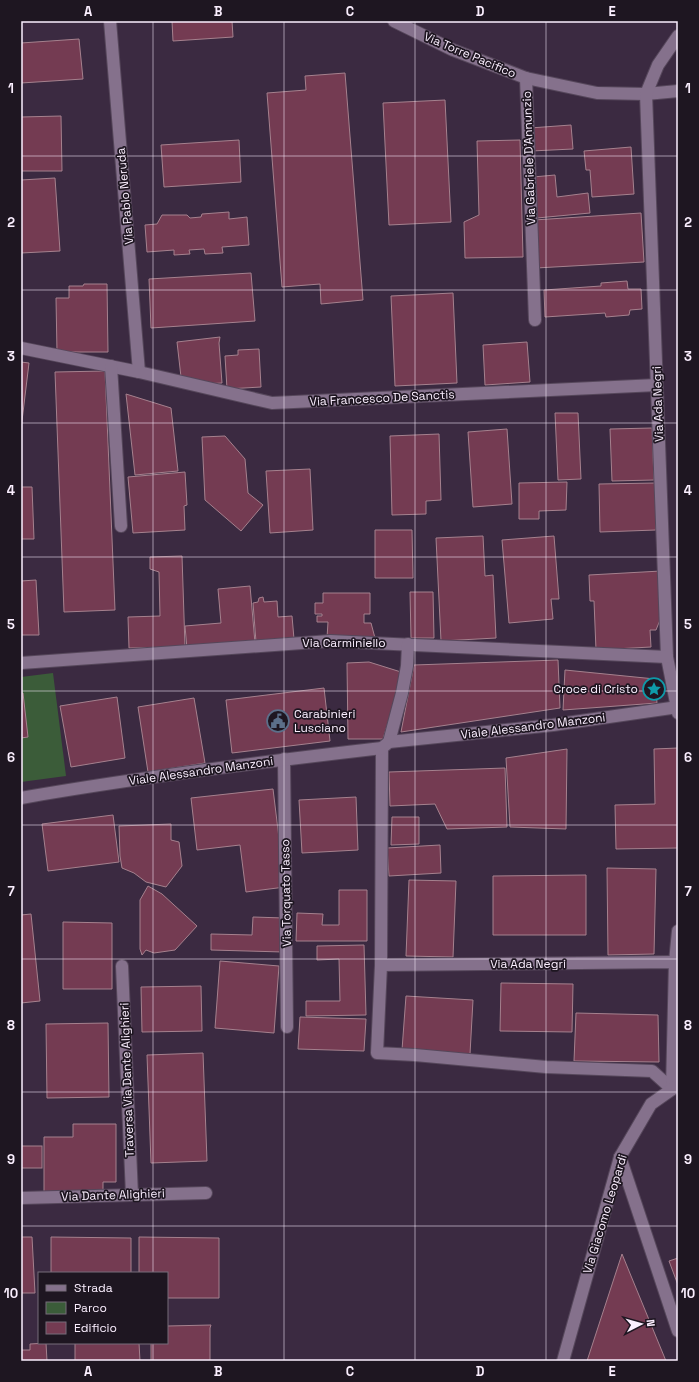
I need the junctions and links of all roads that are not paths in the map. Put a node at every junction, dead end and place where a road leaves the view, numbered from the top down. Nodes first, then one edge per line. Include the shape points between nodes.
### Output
1 (110, 21) edge
2 (394, 21) edge
3 (678, 36) edge
4 (526, 78) junction
5 (678, 91) edge
6 (646, 94) junction
7 (535, 320) dead end
8 (21, 348) edge
9 (111, 366) junction
10 (139, 372) junction
11 (657, 385) junction
12 (121, 526) dead end
13 (408, 644) junction
14 (667, 657) junction
15 (21, 664) edge
16 (678, 709) edge
17 (385, 745) junction
18 (284, 759) junction
19 (21, 798) edge
20 (678, 931) edge
21 (675, 962) junction
22 (381, 965) junction
23 (122, 966) dead end
24 (287, 1027) dead end
25 (675, 1087) edge
26 (620, 1157) junction
27 (206, 1193) dead end
28 (132, 1195) junction
29 (21, 1198) edge
30 (678, 1331) edge
31 (563, 1361) edge

1 - 10 street, Via Pablo Neruda
2 - 4 street, Via Torre Pacifico via 453,50
3 - 6 street via 658,65
4 - 6 street, Via Gabriele D'Annunzio via 597,93
4 - 7 street, Via Gabriele D'Annunzio
5 - 6 street, Via Gabriele D'Annunzio
6 - 11 street, Via Ada Negri
8 - 9 street, Via Francesco De Sanctis
9 - 10 street, Via Francesco De Sanctis
9 - 12 street
10 - 11 street, Via Francesco De Sanctis via 272,403
11 - 14 street, Via Ada Negri
13 - 14 street, Via Carminiello
13 - 15 street, Via Carminiello via 330,641
13 - 17 street via 402,693
14 - 16 street, Via Ada Negri
16 - 17 street, Viale Alessandro Manzoni
17 - 18 street, Viale Alessandro Manzoni
17 - 22 street
18 - 19 street, Viale Alessandro Manzoni
18 - 24 street, Via Torquato Tasso
20 - 21 street
21 - 22 street, Via Ada Negri
21 - 25 street
22 - 25 street via 377,1054 546,1067 652,1071
23 - 28 street, Traversa Via Dante Alighieri
25 - 26 street, Via Giacomo Leopardi via 651,1104
26 - 30 street
26 - 31 street, Via Giacomo Leopardi
27 - 28 street, Via Dante Alighieri
28 - 29 street, Via Dante Alighieri

